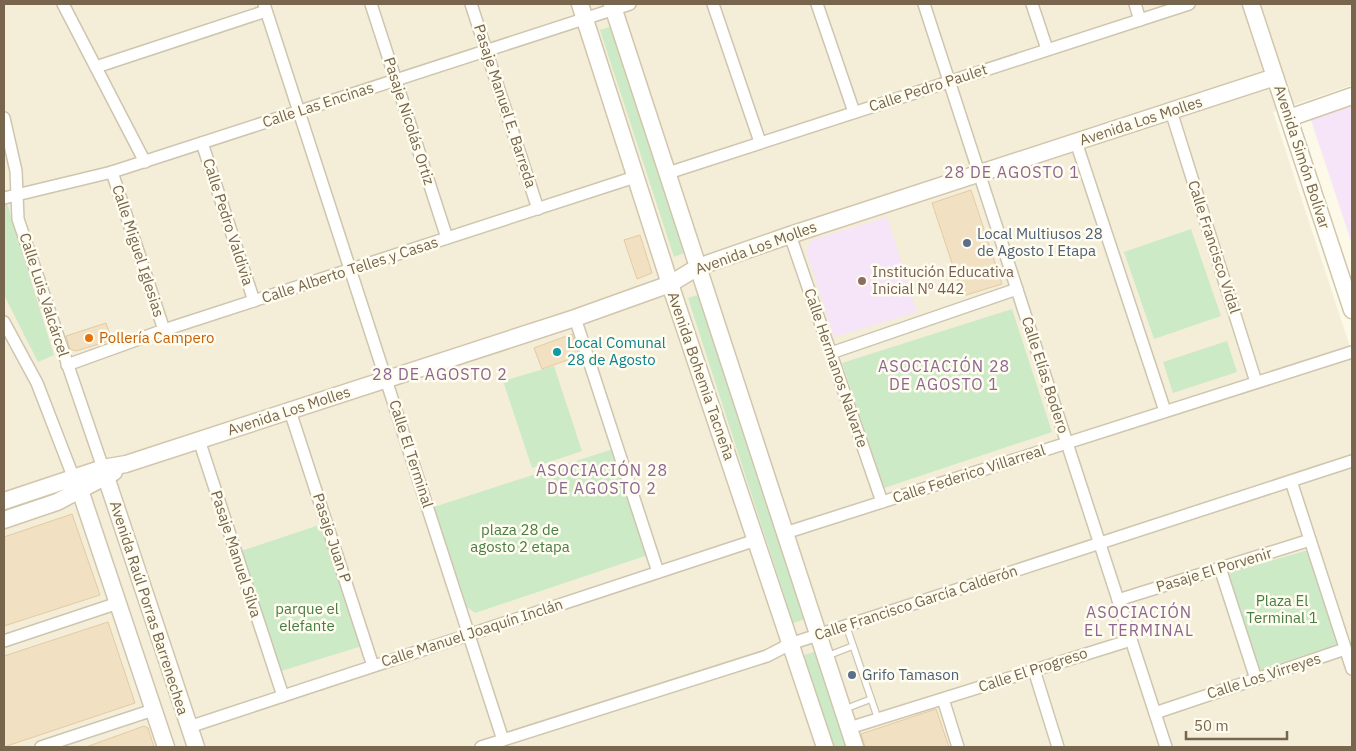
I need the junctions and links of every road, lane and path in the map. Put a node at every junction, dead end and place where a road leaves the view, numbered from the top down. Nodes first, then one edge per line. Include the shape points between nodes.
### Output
1 (63, 4) edge
2 (371, 4) edge
3 (471, 4) edge
4 (630, 4) edge
5 (713, 4) edge
6 (817, 4) edge
7 (924, 4) edge
8 (1032, 4) edge
9 (1135, 4) edge
10 (1189, 4) edge
11 (1251, 4) edge
12 (613, 6) edge
13 (265, 8) edge
14 (583, 11) edge
15 (1140, 20) junction
16 (1047, 50) junction
17 (486, 51) junction
18 (96, 67) junction
19 (1275, 77) junction
20 (396, 80) junction
21 (949, 81) junction
22 (1352, 96) edge
23 (1171, 111) junction
24 (299, 112) junction
25 (854, 112) junction
26 (4, 118) edge
27 (1289, 118) junction
28 (760, 142) junction
29 (1076, 142) junction
30 (202, 143) junction
31 (145, 162) junction
32 (112, 172) junction
33 (668, 173) junction
34 (980, 175) junction
35 (635, 177) junction
36 (16, 195) junction
37 (4, 198) edge
38 (538, 209) junction
39 (790, 235) junction
40 (447, 238) junction
41 (698, 267) junction
42 (350, 270) junction
43 (670, 284) junction
44 (1017, 290) junction
45 (254, 301) junction
46 (1352, 310) edge
47 (575, 318) junction
48 (4, 322) edge
49 (164, 330) junction
50 (830, 352) junction
51 (1352, 352) edge
52 (67, 365) junction
53 (386, 379) junction
54 (1256, 382) junction
55 (290, 410) junction
56 (1165, 411) junction
57 (199, 440) junction
58 (1067, 443) junction
59 (1352, 461) edge
60 (105, 473) junction
61 (1291, 481) junction
62 (76, 484) junction
63 (4, 501) edge
64 (882, 502) junction
65 (4, 520) edge
66 (785, 532) junction
67 (756, 540) junction
68 (1310, 540) junction
69 (1100, 543) junction
70 (1220, 568) junction
71 (658, 572) junction
72 (1118, 600) junction
73 (118, 603) junction
74 (846, 626) junction
75 (469, 634) junction
76 (818, 634) junction
77 (1131, 640) junction
78 (4, 641) edge
79 (790, 644) junction
80 (853, 646) junction
81 (1345, 649) junction
82 (826, 657) junction
83 (373, 666) junction
84 (1352, 669) edge
85 (1034, 670) junction
86 (1256, 679) junction
87 (282, 696) junction
88 (871, 699) junction
89 (943, 699) junction
90 (154, 710) junction
91 (843, 710) junction
92 (1155, 712) junction
93 (878, 719) junction
94 (189, 727) junction
95 (849, 728) junction
96 (503, 740) junction
97 (517, 742) edge
98 (64, 744) edge
99 (41, 747) edge
100 (166, 747) edge
101 (196, 747) edge
102 (481, 747) edge
103 (825, 747) edge
104 (855, 747) edge
105 (958, 747) edge
106 (1058, 747) edge
107 (1166, 747) edge

1 - 18 street
2 - 20 street, Pasaje Nicolás Ortiz
3 - 17 street, Pasaje Manuel E. Barreda
4 - 12 street, Calle Las Encinas
5 - 28 street
6 - 25 street
7 - 21 street, Calle Elías Bodero
8 - 16 street
9 - 15 street
10 - 15 street, Calle Pedro Paulet
11 - 19 street, Avenida Simón Bolívar
12 - 14 street, Calle Las Encinas
12 - 33 street, Avenida Bohemia Tacneña
13 - 18 street
13 - 24 street, Calle El Terminal
14 - 17 street, Calle Las Encinas
14 - 35 street, Avenida Bohemia Tacneña
15 - 16 street, Calle Pedro Paulet
16 - 21 street, Calle Pedro Paulet
17 - 20 street, Calle Las Encinas
17 - 38 street, Pasaje Manuel E. Barreda
18 - 31 street
19 - 23 street, Avenida Los Molles
19 - 27 street, Avenida Simón Bolívar
20 - 24 street, Calle Las Encinas
20 - 40 street, Pasaje Nicolás Ortiz
21 - 25 street, Calle Pedro Paulet
21 - 34 street, Calle Elías Bodero
22 - 27 street
23 - 29 street, Avenida Los Molles
23 - 54 street, Calle Francisco Vidal
24 - 30 street, Calle Las Encinas
24 - 42 street, Calle El Terminal
25 - 28 street, Calle Pedro Paulet
26 - 36 street, Calle Luis Valcárcel via 16,171
27 - 46 street, Avenida Simón Bolívar
28 - 33 street, Calle Pedro Paulet
29 - 34 street, Avenida Los Molles
29 - 56 street
30 - 31 street, Calle Las Encinas
30 - 45 street, Calle Pedro Valdivia
31 - 32 street, Calle Las Encinas
32 - 36 street, Calle Las Encinas
32 - 49 street, Calle Miguel Iglesias
33 - 41 street, Avenida Bohemia Tacneña
34 - 39 street, Avenida Los Molles
34 - 44 street, Calle Elías Bodero
35 - 38 street, Calle Alberto Telles y Casas
35 - 43 street, Avenida Bohemia Tacneña
36 - 37 street, Calle Las Encinas
36 - 52 street, Calle Luis Valcárcel via 18,219
38 - 40 street, Calle Alberto Telles y Casas
39 - 41 street, Avenida Los Molles
39 - 50 street, Calle Hermanos Nalvarte
40 - 42 street, Calle Alberto Telles y Casas
41 - 43 street, Avenida Los Molles
41 - 66 street, Avenida Bohemia Tacneña
42 - 45 street, Calle Alberto Telles y Casas
42 - 53 street, Calle El Terminal
43 - 47 street, Avenida Los Molles
43 - 67 street, Avenida Bohemia Tacneña
44 - 50 street
44 - 58 street, Calle Elías Bodero
45 - 49 street, Calle Alberto Telles y Casas
47 - 53 street, Avenida Los Molles
47 - 71 street
48 - 62 street via 37,383
49 - 52 street, Calle Alberto Telles y Casas
50 - 64 street, Calle Hermanos Nalvarte
51 - 54 street, Calle Federico Villarreal
52 - 60 street, Calle Luis Valcárcel
53 - 55 street, Avenida Los Molles
53 - 75 street, Calle El Terminal
54 - 56 street, Calle Federico Villarreal
55 - 57 street, Avenida Los Molles
55 - 83 street, Pasaje Juan P
56 - 58 street, Calle Federico Villarreal
57 - 60 street, Avenida Los Molles
57 - 87 street, Pasaje Manuel Silva
58 - 64 street, Calle Federico Villarreal
58 - 69 street, Calle Elías Bodero
59 - 61 street, Calle Francisco García Calderón
60 - 62 street, Avenida Los Molles
60 - 94 street, Avenida Raúl Porras Barrenechea
61 - 68 street
61 - 69 street, Calle Francisco García Calderón
62 - 63 street, Avenida Los Molles
62 - 65 street, Avenida Los Molles via 57,502
62 - 73 street, Avenida Raúl Porras Barrenechea
64 - 66 street, Calle Federico Villarreal
66 - 76 street, Avenida Bohemia Tacneña
67 - 71 street, Calle Manuel Joaquín Inclán
67 - 79 street, Avenida Bohemia Tacneña
68 - 70 street, Pasaje El Porvenir
68 - 81 street
69 - 72 street, Calle Elías Bodero
69 - 74 street, Calle Francisco García Calderón
70 - 72 street, Pasaje El Porvenir
70 - 86 street
71 - 75 street, Calle Manuel Joaquín Inclán
72 - 77 street, Calle Elías Bodero
73 - 78 street
73 - 90 street, Avenida Raúl Porras Barrenechea
74 - 76 street, Calle Francisco García Calderón
74 - 80 lane
75 - 83 street, Calle Manuel Joaquín Inclán
75 - 96 street, Calle El Terminal
76 - 79 street, Calle Francisco García Calderón
76 - 82 street, Avenida Bohemia Tacneña
77 - 85 street, Calle El Progreso
77 - 92 street, Calle Elías Bodero
79 - 97 street, Calle Francisco García Calderón via 767,656
79 - 103 street, Avenida Bohemia Tacneña
80 - 82 lane
80 - 88 lane
81 - 84 street
81 - 86 street, Calle Los Virreyes
82 - 91 street, Avenida Bohemia Tacneña
83 - 87 street, Calle Manuel Joaquín Inclán
85 - 89 street, Calle El Progreso
85 - 106 street
86 - 92 street, Calle Los Virreyes
87 - 94 street, Calle Manuel Joaquín Inclán
88 - 91 lane
88 - 93 lane
89 - 93 street, Calle El Progreso
89 - 105 street
90 - 98 street
90 - 100 street, Avenida Raúl Porras Barrenechea
91 - 95 street, Avenida Bohemia Tacneña
92 - 107 street, Calle Elías Bodero
93 - 95 street, Calle El Progreso
94 - 101 street, Avenida Raúl Porras Barrenechea
95 - 104 street, Avenida Bohemia Tacneña
96 - 97 street, Calle Francisco García Calderón
96 - 102 street, Calle Francisco García Calderón
98 - 99 street

